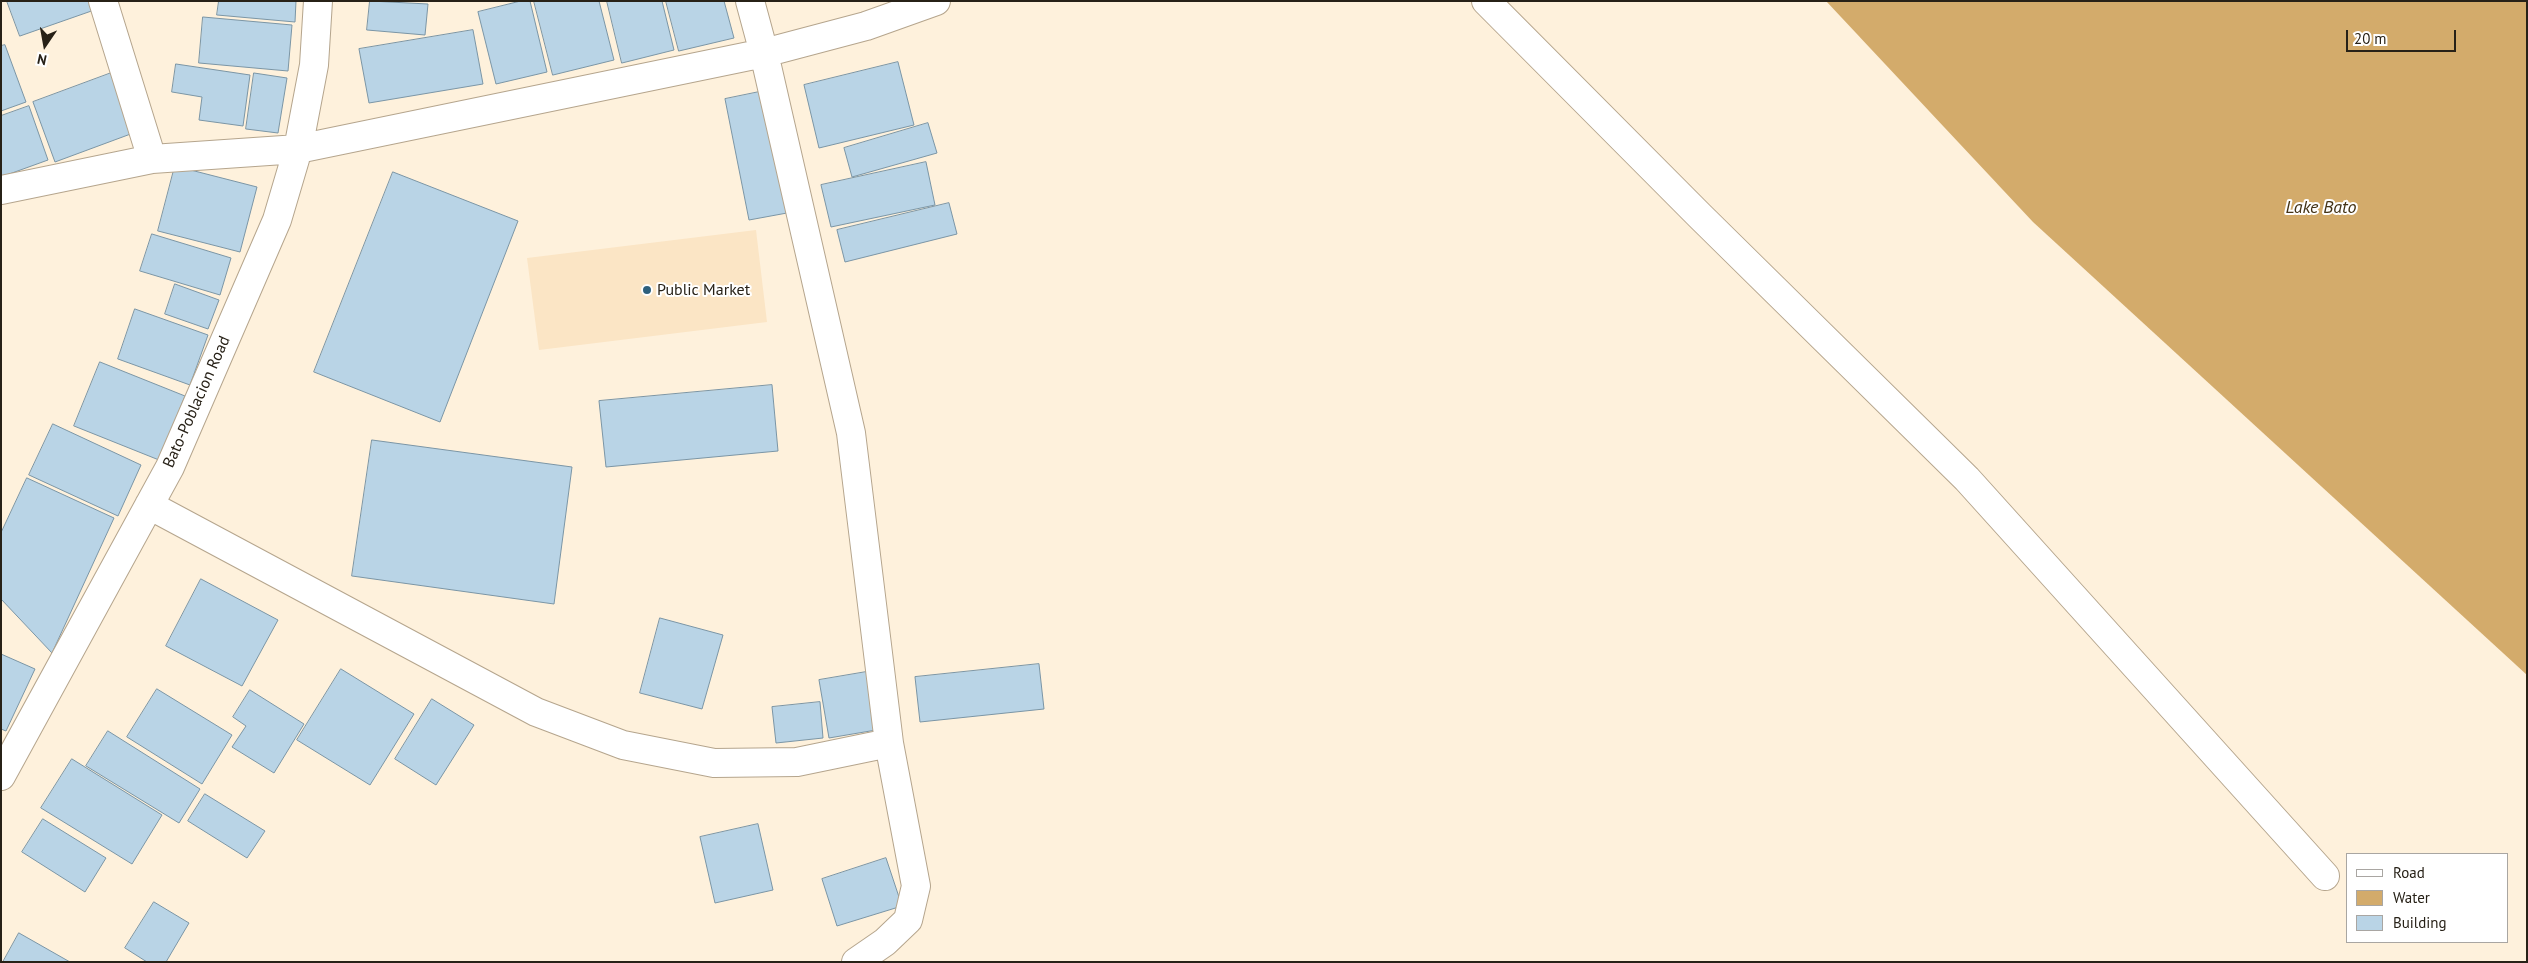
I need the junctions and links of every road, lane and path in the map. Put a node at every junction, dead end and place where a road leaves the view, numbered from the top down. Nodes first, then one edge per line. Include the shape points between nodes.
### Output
1 (103, 1) edge
2 (318, 1) edge
3 (750, 1) edge
4 (936, 1) edge
5 (1486, 1) edge
6 (764, 53) junction
7 (298, 149) junction
8 (152, 159) junction
9 (1, 190) edge
10 (149, 505) junction
11 (889, 743) junction
12 (1, 776) edge
13 (2325, 876) dead end
14 (856, 962) edge

1 - 8 street
2 - 7 street, Bato-Poblacion Road via 314,65
3 - 6 street
4 - 6 street via 866,26
5 - 13 street via 1966,479
6 - 7 street
6 - 11 street via 851,433
7 - 8 street
7 - 10 street, Bato-Poblacion Road via 277,220 170,467
8 - 9 street
10 - 11 street via 536,712 623,745 714,763 797,762
10 - 12 street, Bato-Poblacion Road
11 - 14 street via 916,886 908,920 885,942

